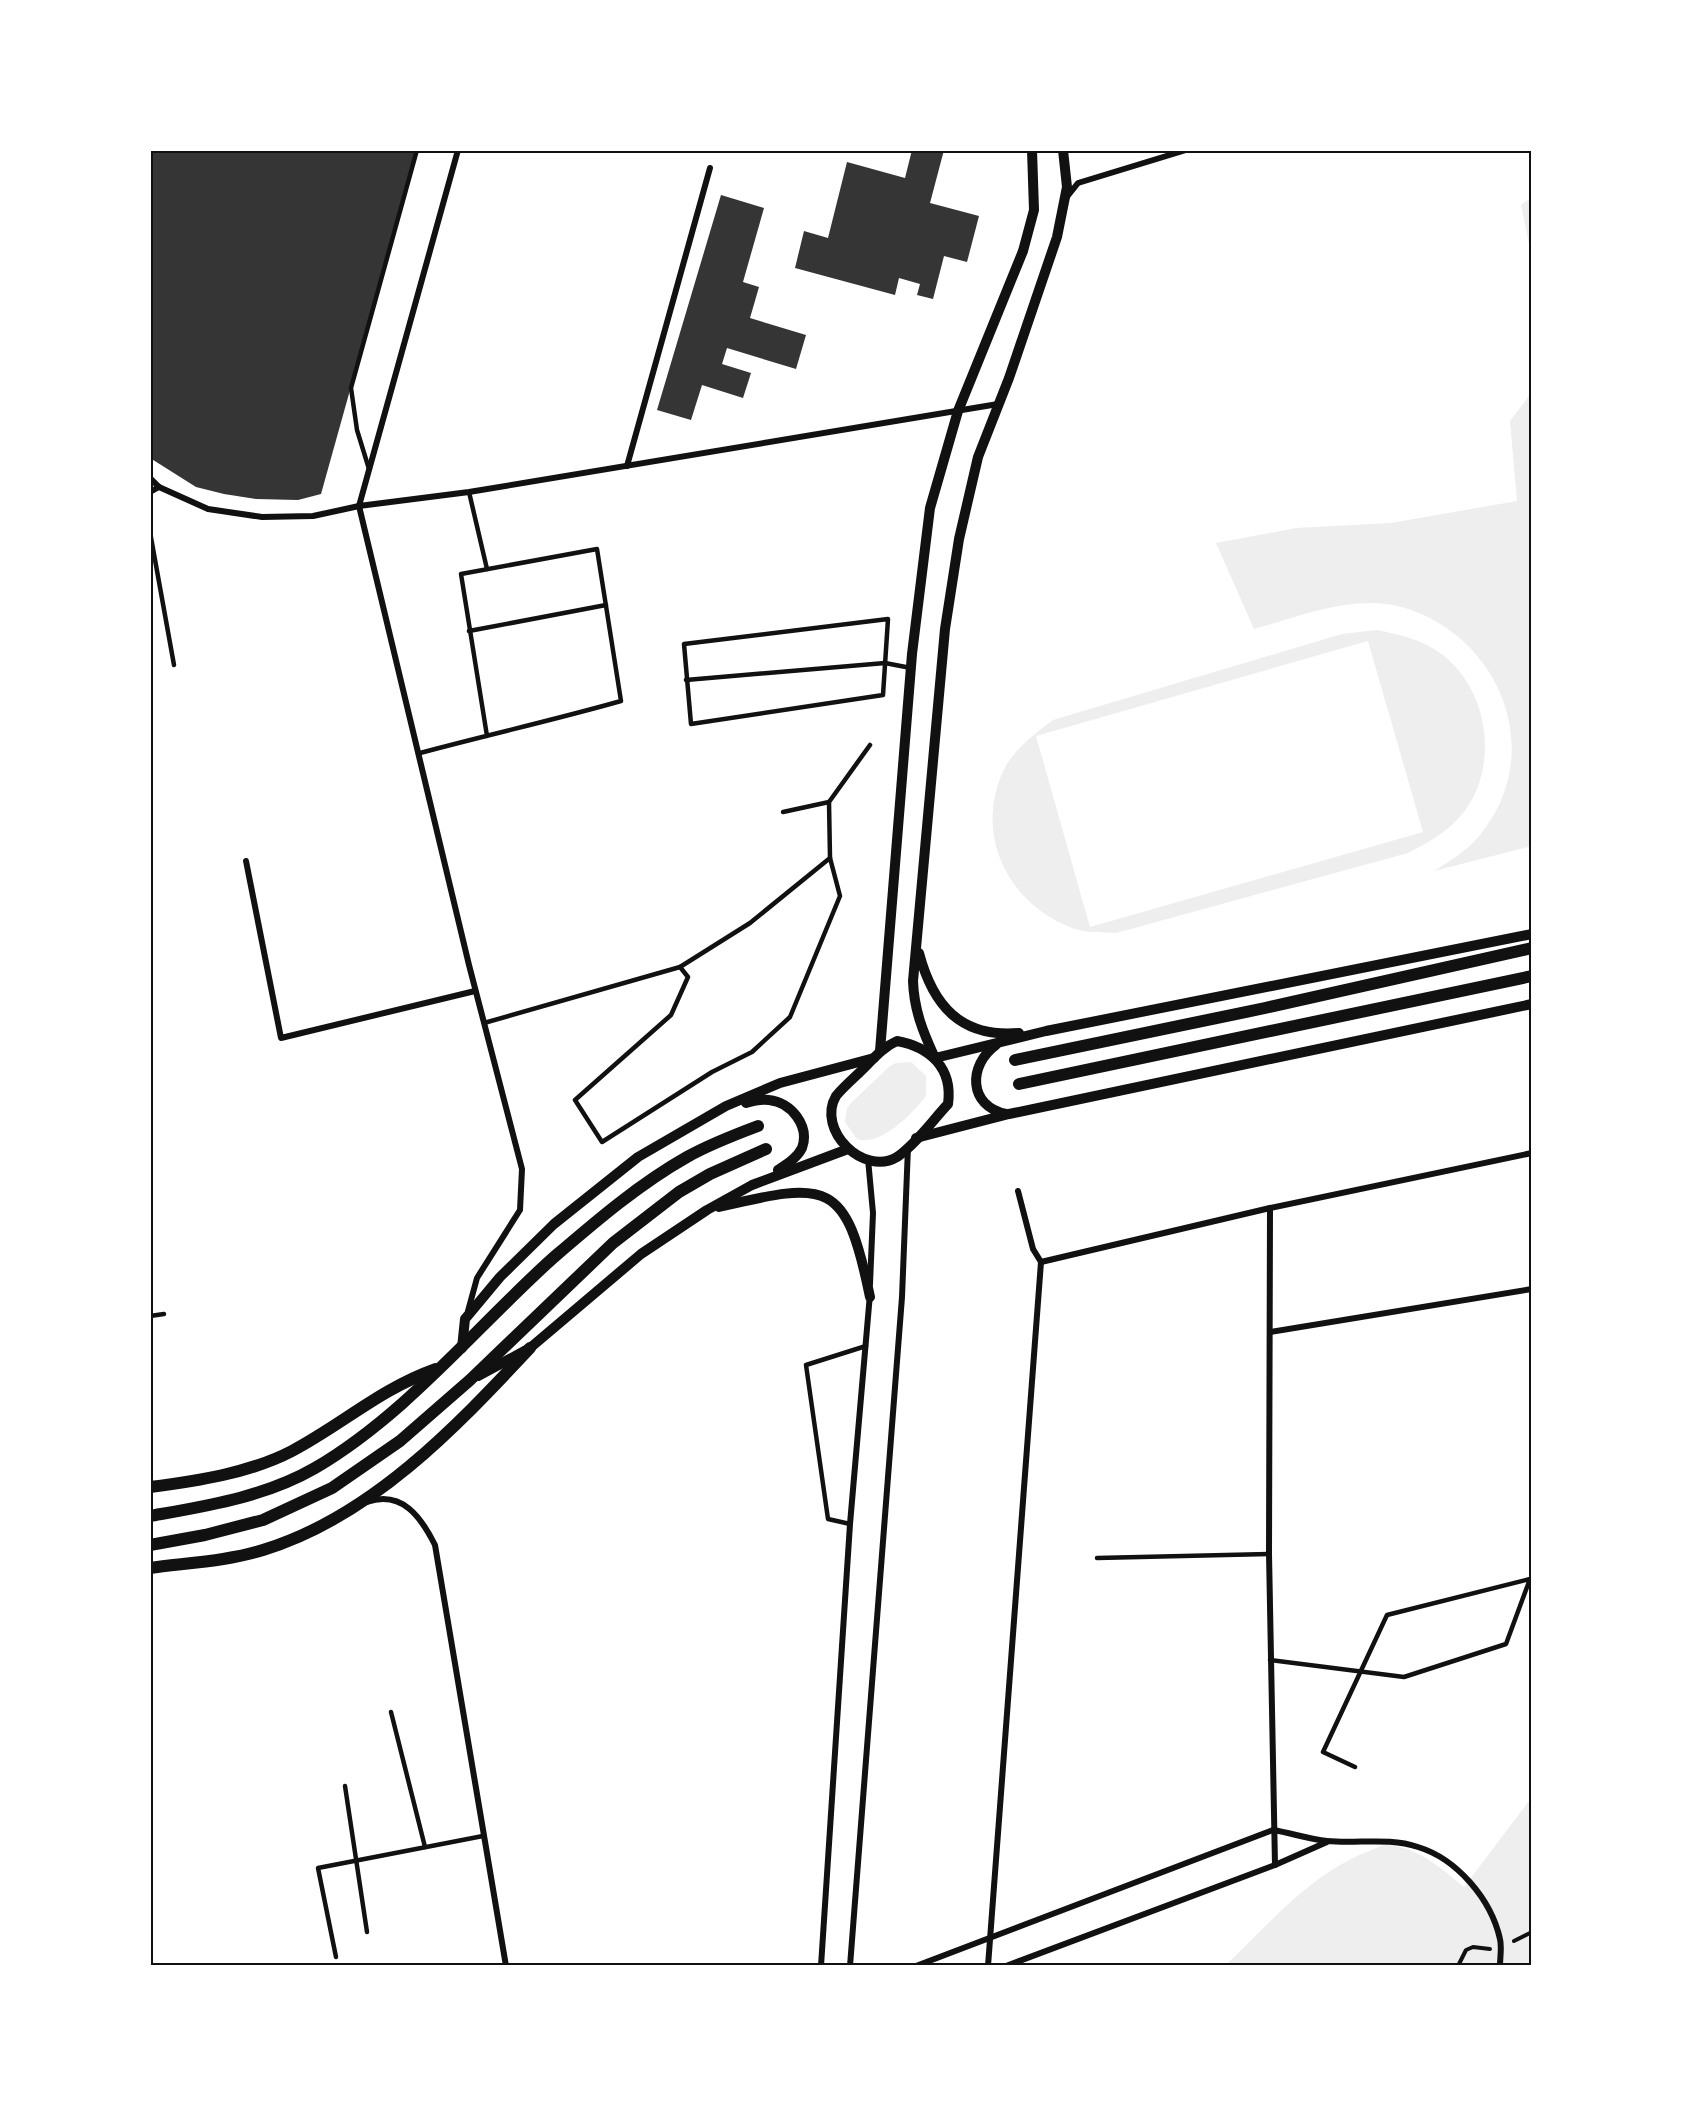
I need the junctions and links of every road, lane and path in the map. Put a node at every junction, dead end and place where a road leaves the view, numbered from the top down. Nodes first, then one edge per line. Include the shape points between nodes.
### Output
1 (417, 150) edge
2 (458, 150) edge
3 (1032, 150) edge
4 (1063, 150) edge
5 (1186, 150) edge
6 (710, 168) dead end
7 (1064, 201) junction
8 (999, 404) junction
9 (958, 411) junction
10 (627, 466) junction
11 (369, 469) junction
12 (150, 478) edge
13 (159, 487) junction
14 (150, 492) edge
15 (469, 492) junction
16 (359, 506) junction
17 (150, 532) edge
18 (487, 569) junction
19 (606, 605) junction
20 (470, 631) junction
21 (885, 663) junction
22 (174, 665) dead end
23 (911, 668) junction
24 (686, 680) junction
25 (487, 736) junction
26 (870, 745) dead end
27 (420, 753) junction
28 (829, 802) junction
29 (783, 812) dead end
30 (830, 858) junction
31 (246, 861) dead end
32 (1532, 934) edge
33 (917, 946) junction
34 (1532, 948) edge
35 (680, 968) junction
36 (1532, 976) edge
37 (475, 991) junction
38 (1532, 1004) edge
39 (484, 1023) junction
40 (1046, 1031) junction
41 (1014, 1039) junction
42 (877, 1055) junction
43 (935, 1058) junction
44 (1015, 1060) dead end
45 (1020, 1084) dead end
46 (726, 1106) junction
47 (1009, 1114) junction
48 (758, 1125) dead end
49 (912, 1142) junction
50 (766, 1149) dead end
51 (848, 1149) junction
52 (1532, 1153) edge
53 (868, 1159) junction
54 (752, 1185) junction
55 (1018, 1191) dead end
56 (1270, 1208) junction
57 (707, 1210) junction
58 (1041, 1262) junction
59 (1532, 1289) edge
60 (870, 1296) junction
61 (164, 1314) dead end
62 (150, 1316) edge
63 (465, 1319) junction
64 (1270, 1332) junction
65 (866, 1346) junction
66 (462, 1348) junction
67 (530, 1348) junction
68 (443, 1366) junction
69 (470, 1380) junction
70 (150, 1487) edge
71 (352, 1507) junction
72 (150, 1516) edge
73 (850, 1524) junction
74 (150, 1545) edge
75 (1269, 1554) junction
76 (1097, 1558) dead end
77 (150, 1568) edge
78 (1270, 1660) junction
79 (1359, 1671) junction
80 (391, 1712) dead end
81 (1355, 1767) dead end
82 (345, 1786) dead end
83 (1273, 1830) junction
84 (483, 1836) junction
85 (1327, 1841) junction
86 (426, 1847) junction
87 (356, 1860) junction
88 (1275, 1865) junction
89 (367, 1932) dead end
90 (990, 1939) junction
91 (1485, 1949) dead end
92 (336, 1956) dead end
93 (506, 1966) edge
94 (821, 1966) edge
95 (850, 1966) edge
96 (916, 1966) edge
97 (988, 1966) edge
98 (1006, 1966) edge
99 (1458, 1966) edge
100 (1500, 1966) edge

1 - 11 lane via 351,388 357,430
2 - 11 street
3 - 9 street via 1034,210 1029,230
4 - 7 street via 1067,187
5 - 7 street via 1078,183
6 - 10 street
7 - 8 street via 1057,237
8 - 9 street
8 - 33 street via 978,457 959,538 947,618
9 - 10 street
9 - 23 street via 930,508
10 - 15 street
11 - 16 street
12 - 13 street
13 - 14 street
13 - 16 street via 208,509 262,517 313,516
15 - 16 street
15 - 18 lane
16 - 27 street
17 - 22 lane
18 - 19 lane via 597,549
18 - 20 lane via 461,574
19 - 20 lane
19 - 25 lane via 621,701
20 - 25 lane
21 - 23 lane
21 - 24 lane
21 - 24 lane via 883,695 691,724
21 - 24 lane via 888,619 684,644
23 - 42 street
25 - 27 lane
26 - 28 lane
27 - 37 street
28 - 29 lane
28 - 30 lane
30 - 35 lane via 750,923
30 - 35 lane via 840,896 790,1017 752,1052 712,1072 602,1142 575,1100 671,1015 688,977
31 - 37 street via 281,1038
32 - 40 street
33 - 40 street via 926,979 940,1003 960,1022 985,1033
33 - 43 street via 914,1002
34 - 44 main road
35 - 39 lane
36 - 45 main road
37 - 39 street
38 - 47 street
39 - 63 street via 522,1169 520,1210 477,1278
40 - 41 street
41 - 43 street
41 - 47 street via 986,1052 978,1065 976,1080 979,1095 988,1107
42 - 43 street via 897,1041 921,1047
42 - 46 street via 780,1083
42 - 51 street via 836,1097 836,1131
43 - 49 street via 948,1080 948,1104
46 - 54 street via 769,1100 792,1110 800,1121 803,1139 798,1154
46 - 63 street via 638,1157 592,1192 529,1248
47 - 49 street
48 - 66 main road via 687,1157 603,1216 552,1259
49 - 53 street via 896,1157 884,1161
49 - 95 street
50 - 69 main road via 679,1192 613,1243
51 - 53 street
51 - 54 street
52 - 56 street
53 - 60 street via 873,1213
54 - 57 street
55 - 58 street via 1033,1249
56 - 58 street
56 - 64 street
57 - 60 street via 782,1192 823,1196 837,1205 854,1231
57 - 67 street via 641,1254
58 - 90 street
59 - 64 street
60 - 65 street
61 - 62 lane
63 - 66 street
64 - 75 street
65 - 73 street
65 - 73 lane via 806,1365 828,1520
66 - 68 main road
67 - 69 street
67 - 71 main road via 419,1458
68 - 70 main road via 404,1380 289,1453 216,1476
68 - 72 main road via 357,1440 315,1468 262,1491
69 - 74 main road via 400,1441 332,1488 263,1520
71 - 77 main road via 297,1538 261,1551
71 - 84 street via 389,1499 405,1504 423,1520 435,1545
73 - 94 street
75 - 76 lane
75 - 78 street
78 - 79 lane
78 - 83 street
79 - 79 lane via 1404,1677 1506,1644 1530,1579 1387,1615
79 - 81 lane via 1323,1752
80 - 86 lane
82 - 87 lane
83 - 85 street
83 - 88 street
83 - 90 street
84 - 86 lane
84 - 93 street
85 - 88 street
85 - 100 street via 1387,1841 1419,1847 1445,1860 1473,1885 1490,1911 1501,1940
86 - 87 lane
87 - 89 lane
87 - 92 lane via 318,1868
88 - 98 street
90 - 96 street
90 - 97 street
91 - 99 path via 1466,1950

